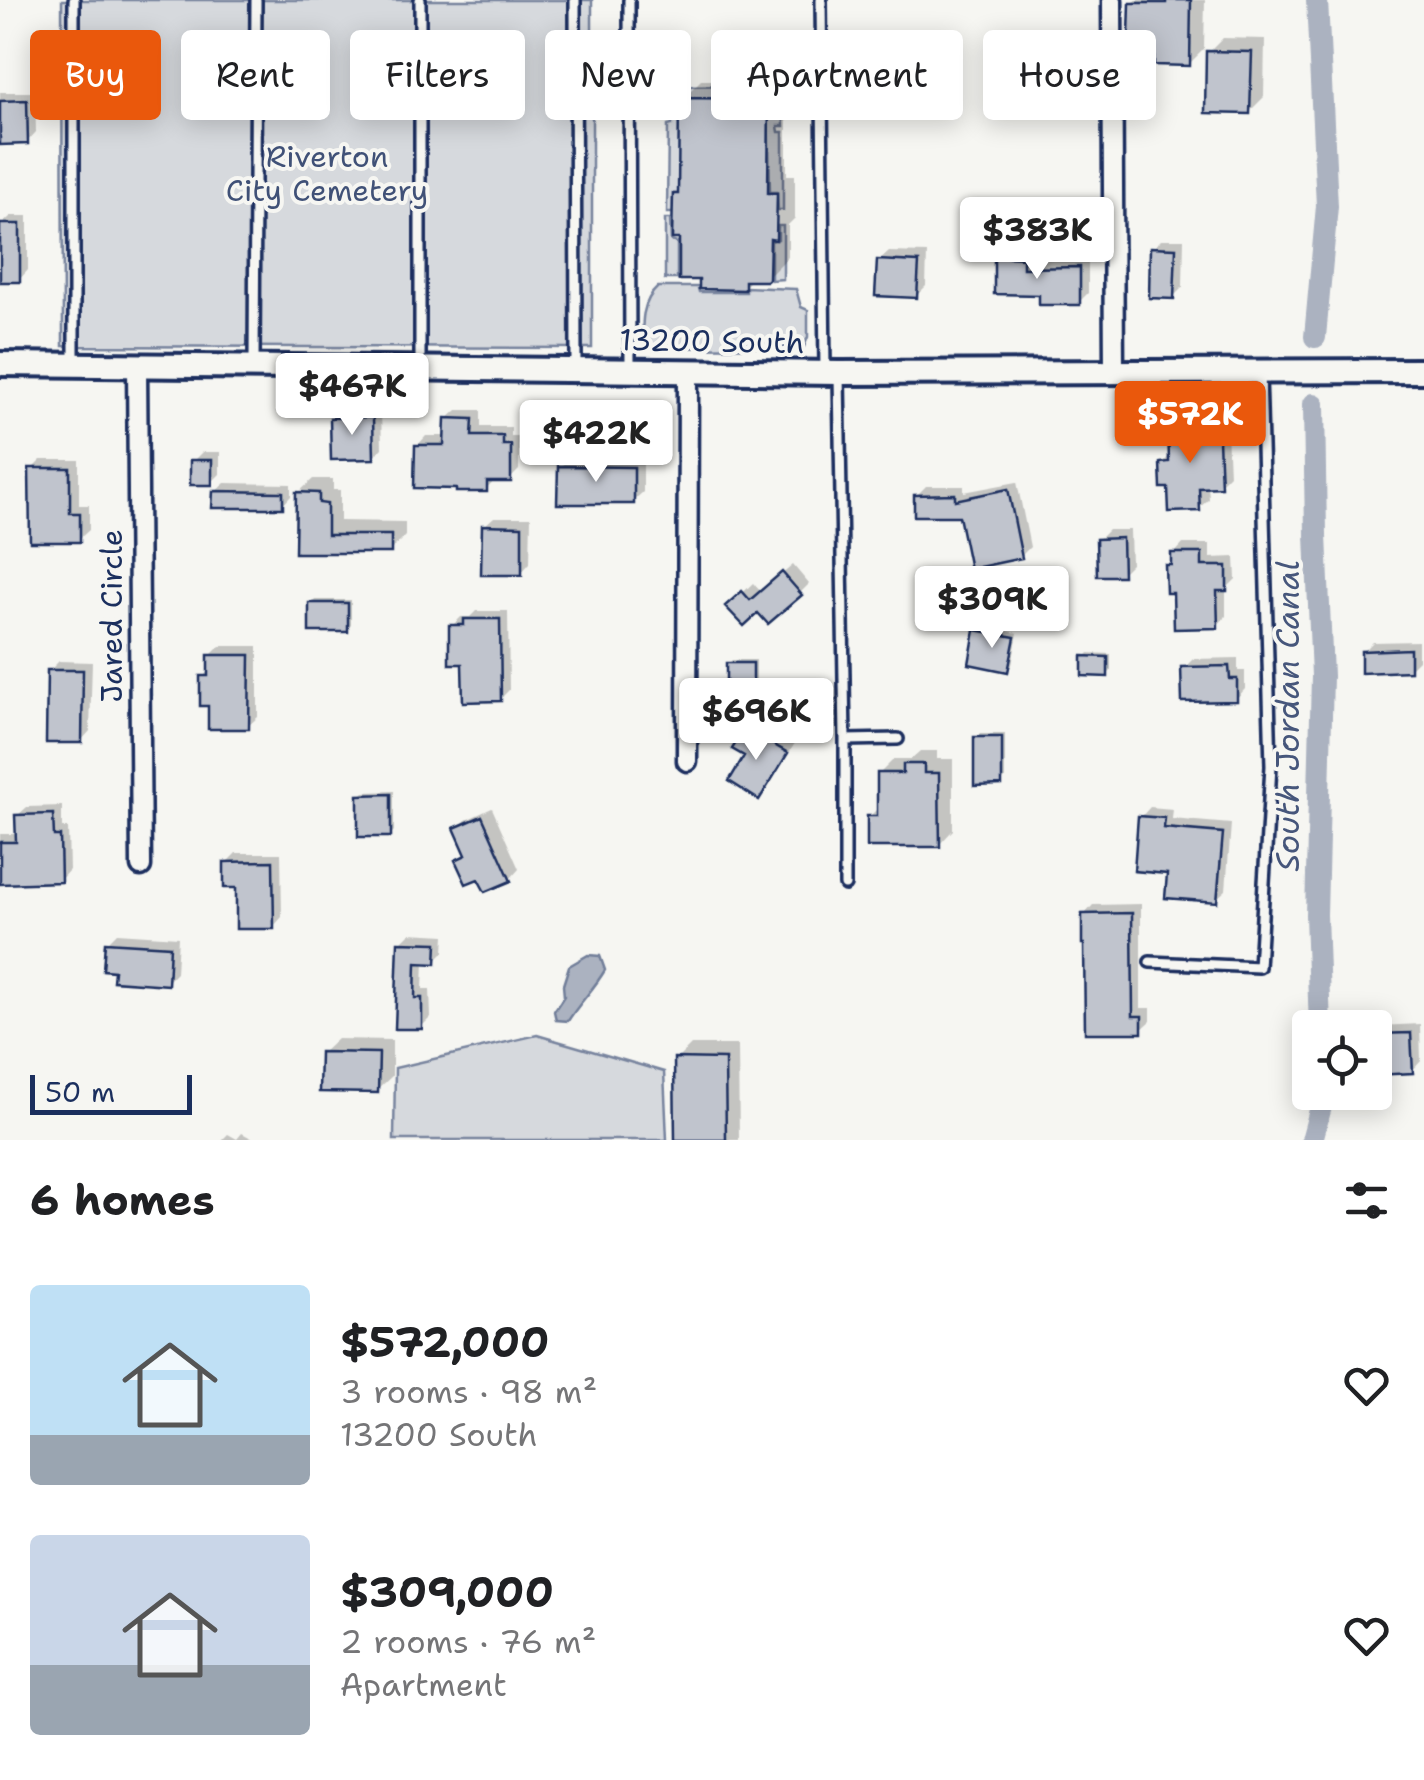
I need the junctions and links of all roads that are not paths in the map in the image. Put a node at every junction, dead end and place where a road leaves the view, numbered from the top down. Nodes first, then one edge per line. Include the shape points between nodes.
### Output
1 (74, 0) edge
2 (256, 0) edge
3 (420, 0) edge
4 (575, 0) edge
5 (629, 0) edge
6 (821, 0) edge
7 (1112, 0) edge
8 (0, 364) edge
9 (74, 366) junction
10 (137, 366) junction
11 (254, 366) junction
12 (420, 368) junction
13 (576, 370) junction
14 (630, 370) junction
15 (688, 371) junction
16 (1424, 371) edge
17 (1114, 372) junction
18 (1260, 372) junction
19 (832, 373) junction
20 (898, 739) dead end
21 (845, 740) junction
22 (687, 760) dead end
23 (141, 866) dead end
24 (845, 885) dead end
25 (1150, 962) dead end

1 - 9 lane
2 - 11 lane
3 - 12 lane
4 - 13 lane
5 - 14 lane
6 - 19 lane
7 - 17 street
8 - 9 street, 13200 South
9 - 10 street, 13200 South
10 - 11 street, 13200 South
10 - 23 street, Jared Circle
11 - 12 street, 13200 South
12 - 13 street, 13200 South
13 - 14 street, 13200 South
14 - 15 street, 13200 South
15 - 19 street, 13200 South
15 - 22 street
16 - 18 street, 13200 South
17 - 18 street, 13200 South
17 - 19 street, 13200 South
18 - 25 lane via 1271,766 1258,967
19 - 21 lane
20 - 21 lane
21 - 24 lane

